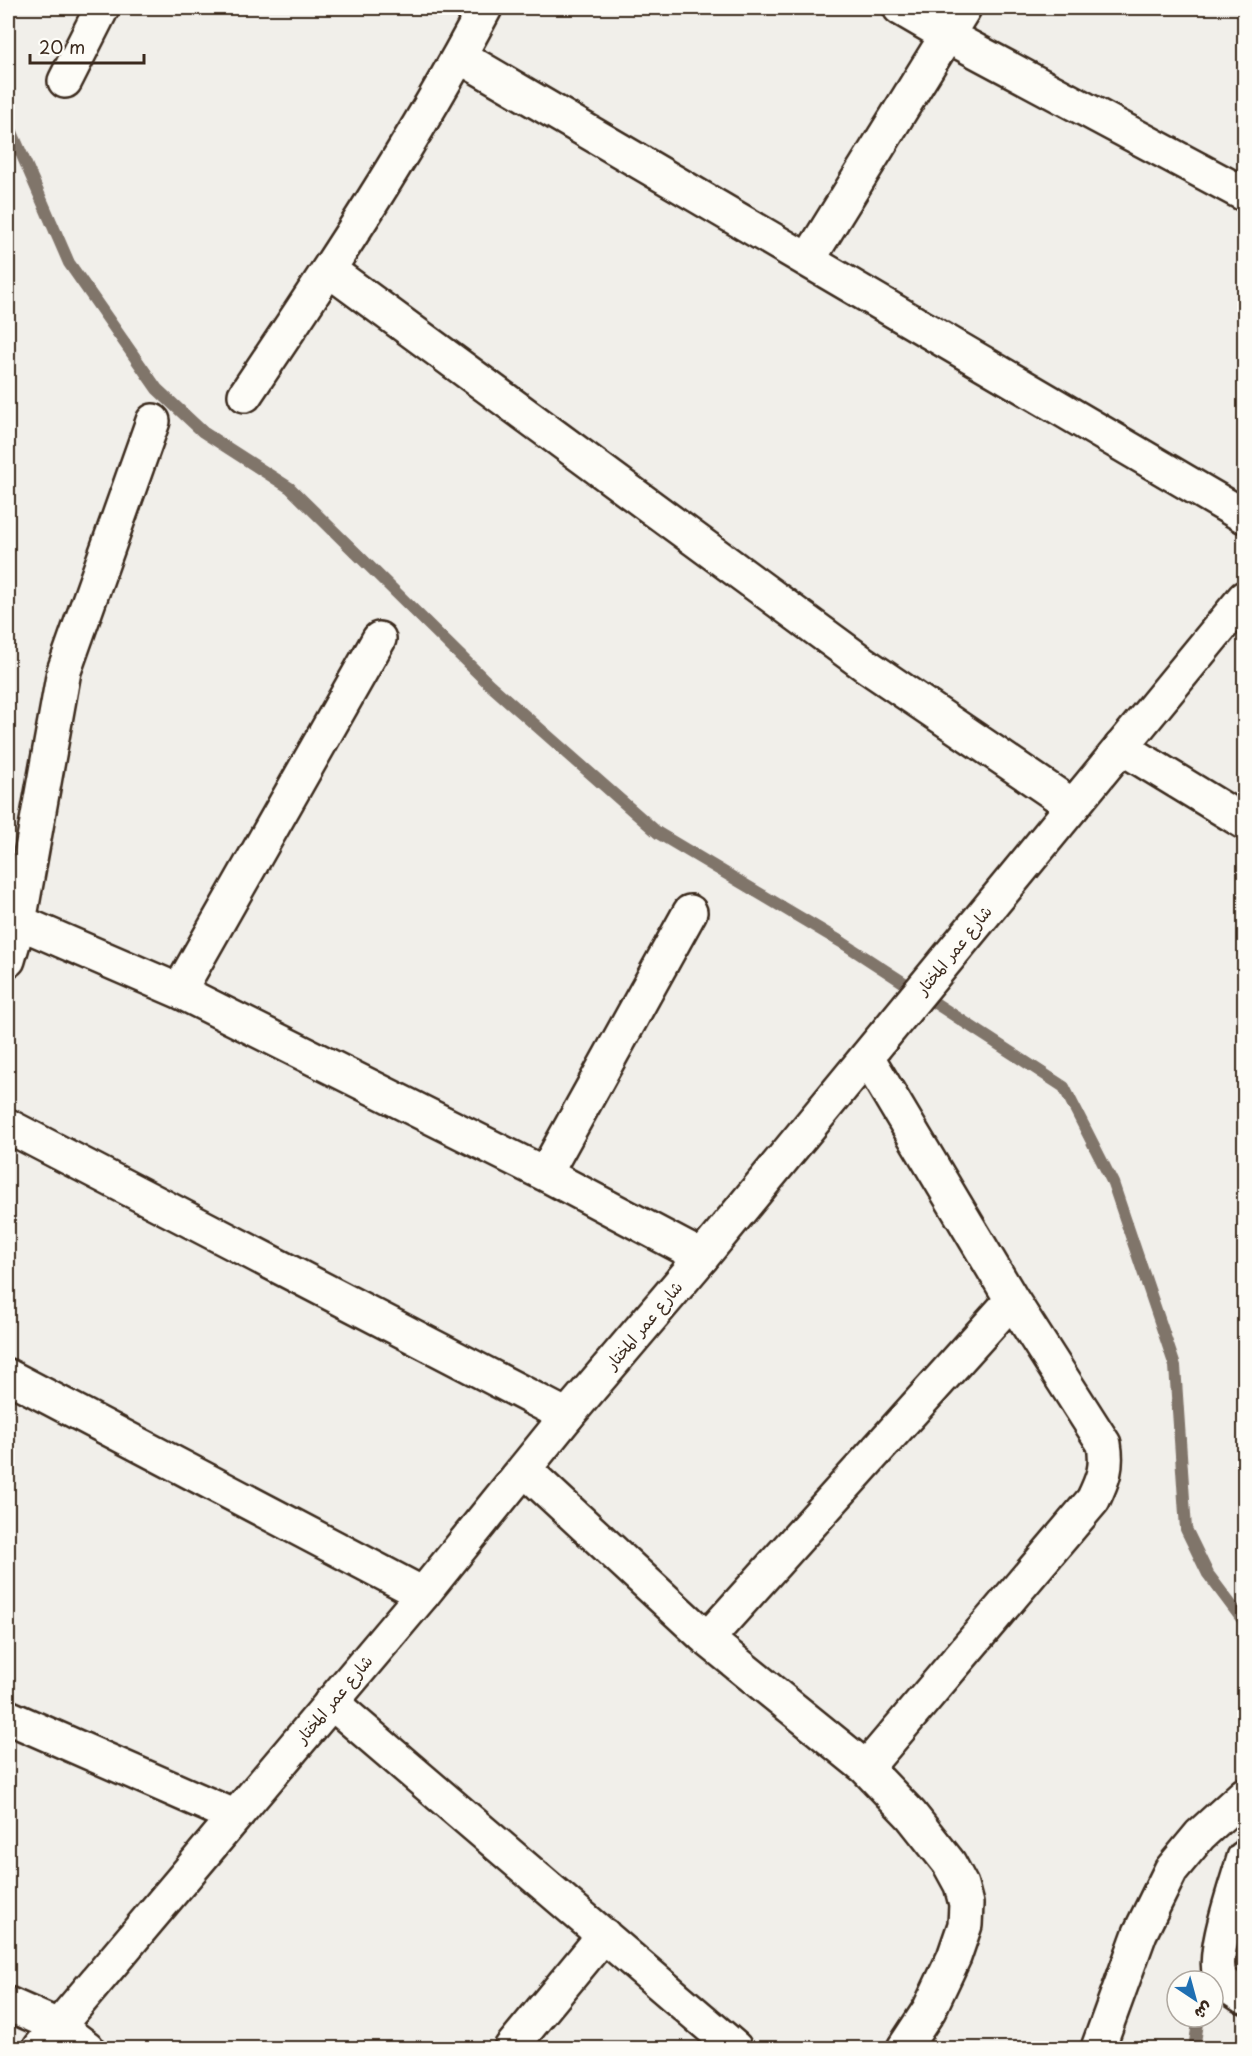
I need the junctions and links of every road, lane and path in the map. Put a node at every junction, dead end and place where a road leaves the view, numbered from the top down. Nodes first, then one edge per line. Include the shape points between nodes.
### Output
1 (102, 8) edge
2 (485, 8) edge
3 (900, 8) edge
4 (964, 8) edge
5 (948, 36) junction
6 (459, 56) junction
7 (65, 81) dead end
8 (1245, 194) edge
9 (808, 260) junction
10 (329, 270) junction
11 (245, 395) dead end
12 (153, 421) dead end
13 (1245, 516) edge
14 (1245, 598) edge
15 (379, 639) dead end
16 (1121, 747) junction
17 (1073, 806) junction
18 (1245, 822) edge
19 (690, 912) dead end
20 (19, 922) junction
21 (8, 960) edge
22 (179, 991) junction
23 (867, 1057) junction
24 (8, 1126) edge
25 (546, 1174) junction
26 (702, 1257) junction
27 (1012, 1300) junction
28 (8, 1376) edge
29 (567, 1416) junction
30 (525, 1470) junction
31 (423, 1594) junction
32 (707, 1639) junction
33 (331, 1702) junction
34 (8, 1717) edge
35 (866, 1768) junction
36 (1245, 1795) edge
37 (234, 1816) junction
38 (1245, 1858) edge
39 (604, 1935) junction
40 (1245, 1997) edge
41 (8, 2004) edge
42 (49, 2037) edge
43 (87, 2049) edge
44 (511, 2049) edge
45 (735, 2049) edge
46 (904, 2049) edge
47 (1098, 2049) edge

1 - 7 street
2 - 6 street
3 - 5 street
4 - 5 street
5 - 8 street
5 - 9 street
6 - 9 street
6 - 10 street via 400,159
9 - 13 street
10 - 11 street
10 - 17 street via 864,664
12 - 20 street via 64,670
14 - 16 street, شارع عمر المختار
15 - 22 street
16 - 17 street, شارع عمر المختار
16 - 18 street
17 - 23 street, شارع عمر المختار
19 - 25 street
20 - 21 street
20 - 22 street
22 - 25 street
23 - 26 street, شارع عمر المختار
23 - 27 street
24 - 29 street
25 - 26 street
26 - 29 street, شارع عمر المختار
27 - 32 street
27 - 35 street via 1104,1444 1104,1478 1093,1500
28 - 31 street
29 - 30 street, شارع عمر المختار
30 - 31 street, شارع عمر المختار
30 - 32 street
31 - 33 street, شارع عمر المختار
32 - 35 street
33 - 37 street, شارع عمر المختار
33 - 39 street
34 - 37 street
35 - 46 street via 949,1863 966,1904 965,1925 954,1957 929,2010
36 - 47 street via 1200,1835 1171,1870 1140,1933
37 - 42 street, شارع عمر المختار
38 - 40 street via 1220,1941 1218,1966 1221,1980
39 - 44 street
39 - 45 street
41 - 42 street
42 - 43 street

